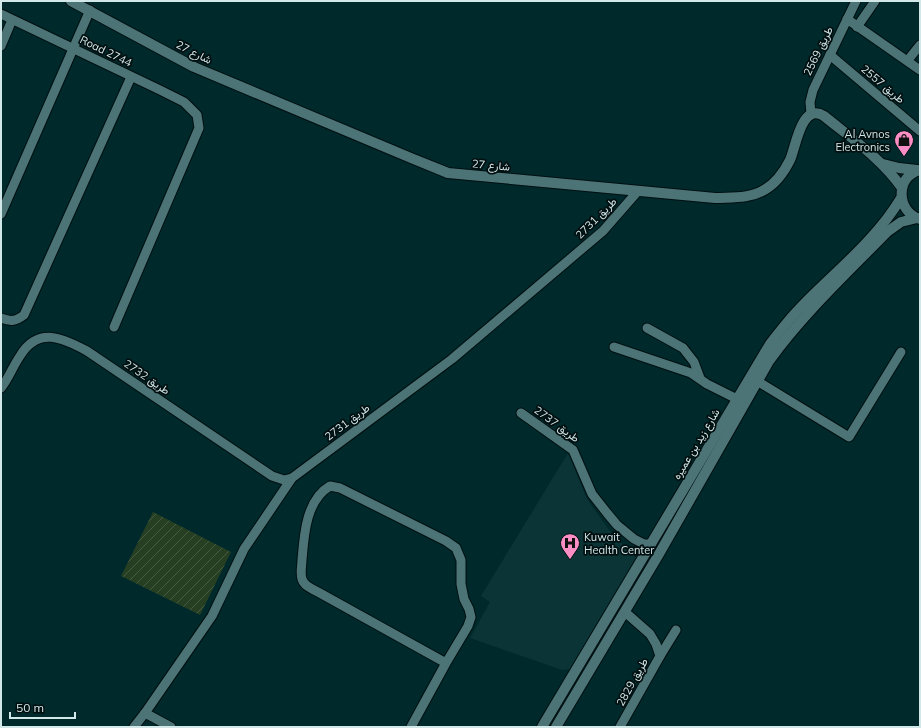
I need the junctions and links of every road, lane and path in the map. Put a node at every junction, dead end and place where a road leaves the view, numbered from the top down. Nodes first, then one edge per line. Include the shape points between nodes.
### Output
1 (71, 1) edge
2 (856, 1) edge
3 (875, 1) edge
4 (90, 10) junction
5 (1, 14) edge
6 (847, 19) junction
7 (12, 20) junction
8 (857, 27) junction
9 (920, 45) edge
10 (1, 46) edge
11 (73, 48) junction
12 (830, 55) junction
13 (908, 60) junction
14 (920, 70) edge
15 (131, 77) junction
16 (811, 114) junction
17 (920, 130) edge
18 (881, 163) junction
19 (919, 170) edge
20 (638, 191) junction
21 (901, 193) junction
22 (1, 214) edge
23 (919, 218) edge
24 (1, 318) edge
25 (114, 327) dead end
26 (647, 328) dead end
27 (614, 347) dead end
28 (902, 352) dead end
29 (700, 378) junction
30 (757, 381) junction
31 (1, 388) edge
32 (737, 399) junction
33 (521, 413) dead end
34 (292, 478) junction
35 (651, 544) junction
36 (645, 554) junction
37 (659, 554) junction
38 (625, 612) junction
39 (676, 630) dead end
40 (599, 631) junction
41 (660, 656) junction
42 (446, 663) junction
43 (590, 669) junction
44 (145, 713) junction
45 (134, 727) edge
46 (171, 727) edge
47 (411, 727) edge
48 (542, 727) edge
49 (556, 727) edge
50 (620, 727) edge

1 - 4 street, شارع 27
2 - 6 street, طريق 2569
3 - 8 street
4 - 11 street
4 - 20 street, شارع 27 via 194,67 448,173
5 - 7 street, Road 2744
6 - 8 street
6 - 12 street, طريق 2569
7 - 10 street
7 - 11 street, Road 2744
8 - 13 street
9 - 13 street
11 - 15 street, Road 2744
11 - 22 street
12 - 16 street, طريق 2569 via 811,96
12 - 17 street, طريق 2557
13 - 14 street
15 - 24 street via 24,315 14,321
15 - 25 street, Road 2744 via 184,102 197,114 199,128
16 - 18 street via 824,116
16 - 20 street, شارع 27 via 804,120 783,173 763,191 747,197 715,198
18 - 19 street
18 - 21 street via 892,175
19 - 21 street, شارع زيد بن عميره via 905,181
20 - 34 street, طريق 2731 via 603,231 452,359
21 - 23 street via 905,208
21 - 32 street, شارع زيد بن عميره via 889,216 875,233 780,331
23 - 30 street, شارع زيد بن عميره via 901,222 887,232 799,322 775,352
26 - 29 street via 683,348 694,362
27 - 29 street
28 - 30 street via 848,437
29 - 32 street
30 - 37 street, شارع زيد بن عميره
31 - 34 street, طريق 2732 via 28,345 45,337 68,341 88,351 272,476 284,480
32 - 35 street, شارع زيد بن عميره
33 - 35 street, طريق 2737 via 574,450 592,494 607,513 634,539
34 - 44 street, طريق 2731 via 244,549 212,616
35 - 36 street, شارع زيد بن عميره
36 - 37 street
36 - 40 street, شارع زيد بن عميره
37 - 38 street, شارع زيد بن عميره
38 - 41 street, طريق 2829 via 650,634
38 - 43 street, شارع زيد بن عميره
39 - 41 street
40 - 43 street via 602,642
40 - 48 street, شارع زيد بن عميره
41 - 50 street, طريق 2829
42 - 42 street via 471,617 464,599 461,560 456,548 340,488 326,488 308,517 301,577 304,583
42 - 47 street
43 - 49 street, شارع زيد بن عميره
44 - 45 street, طريق 2731
44 - 46 street

